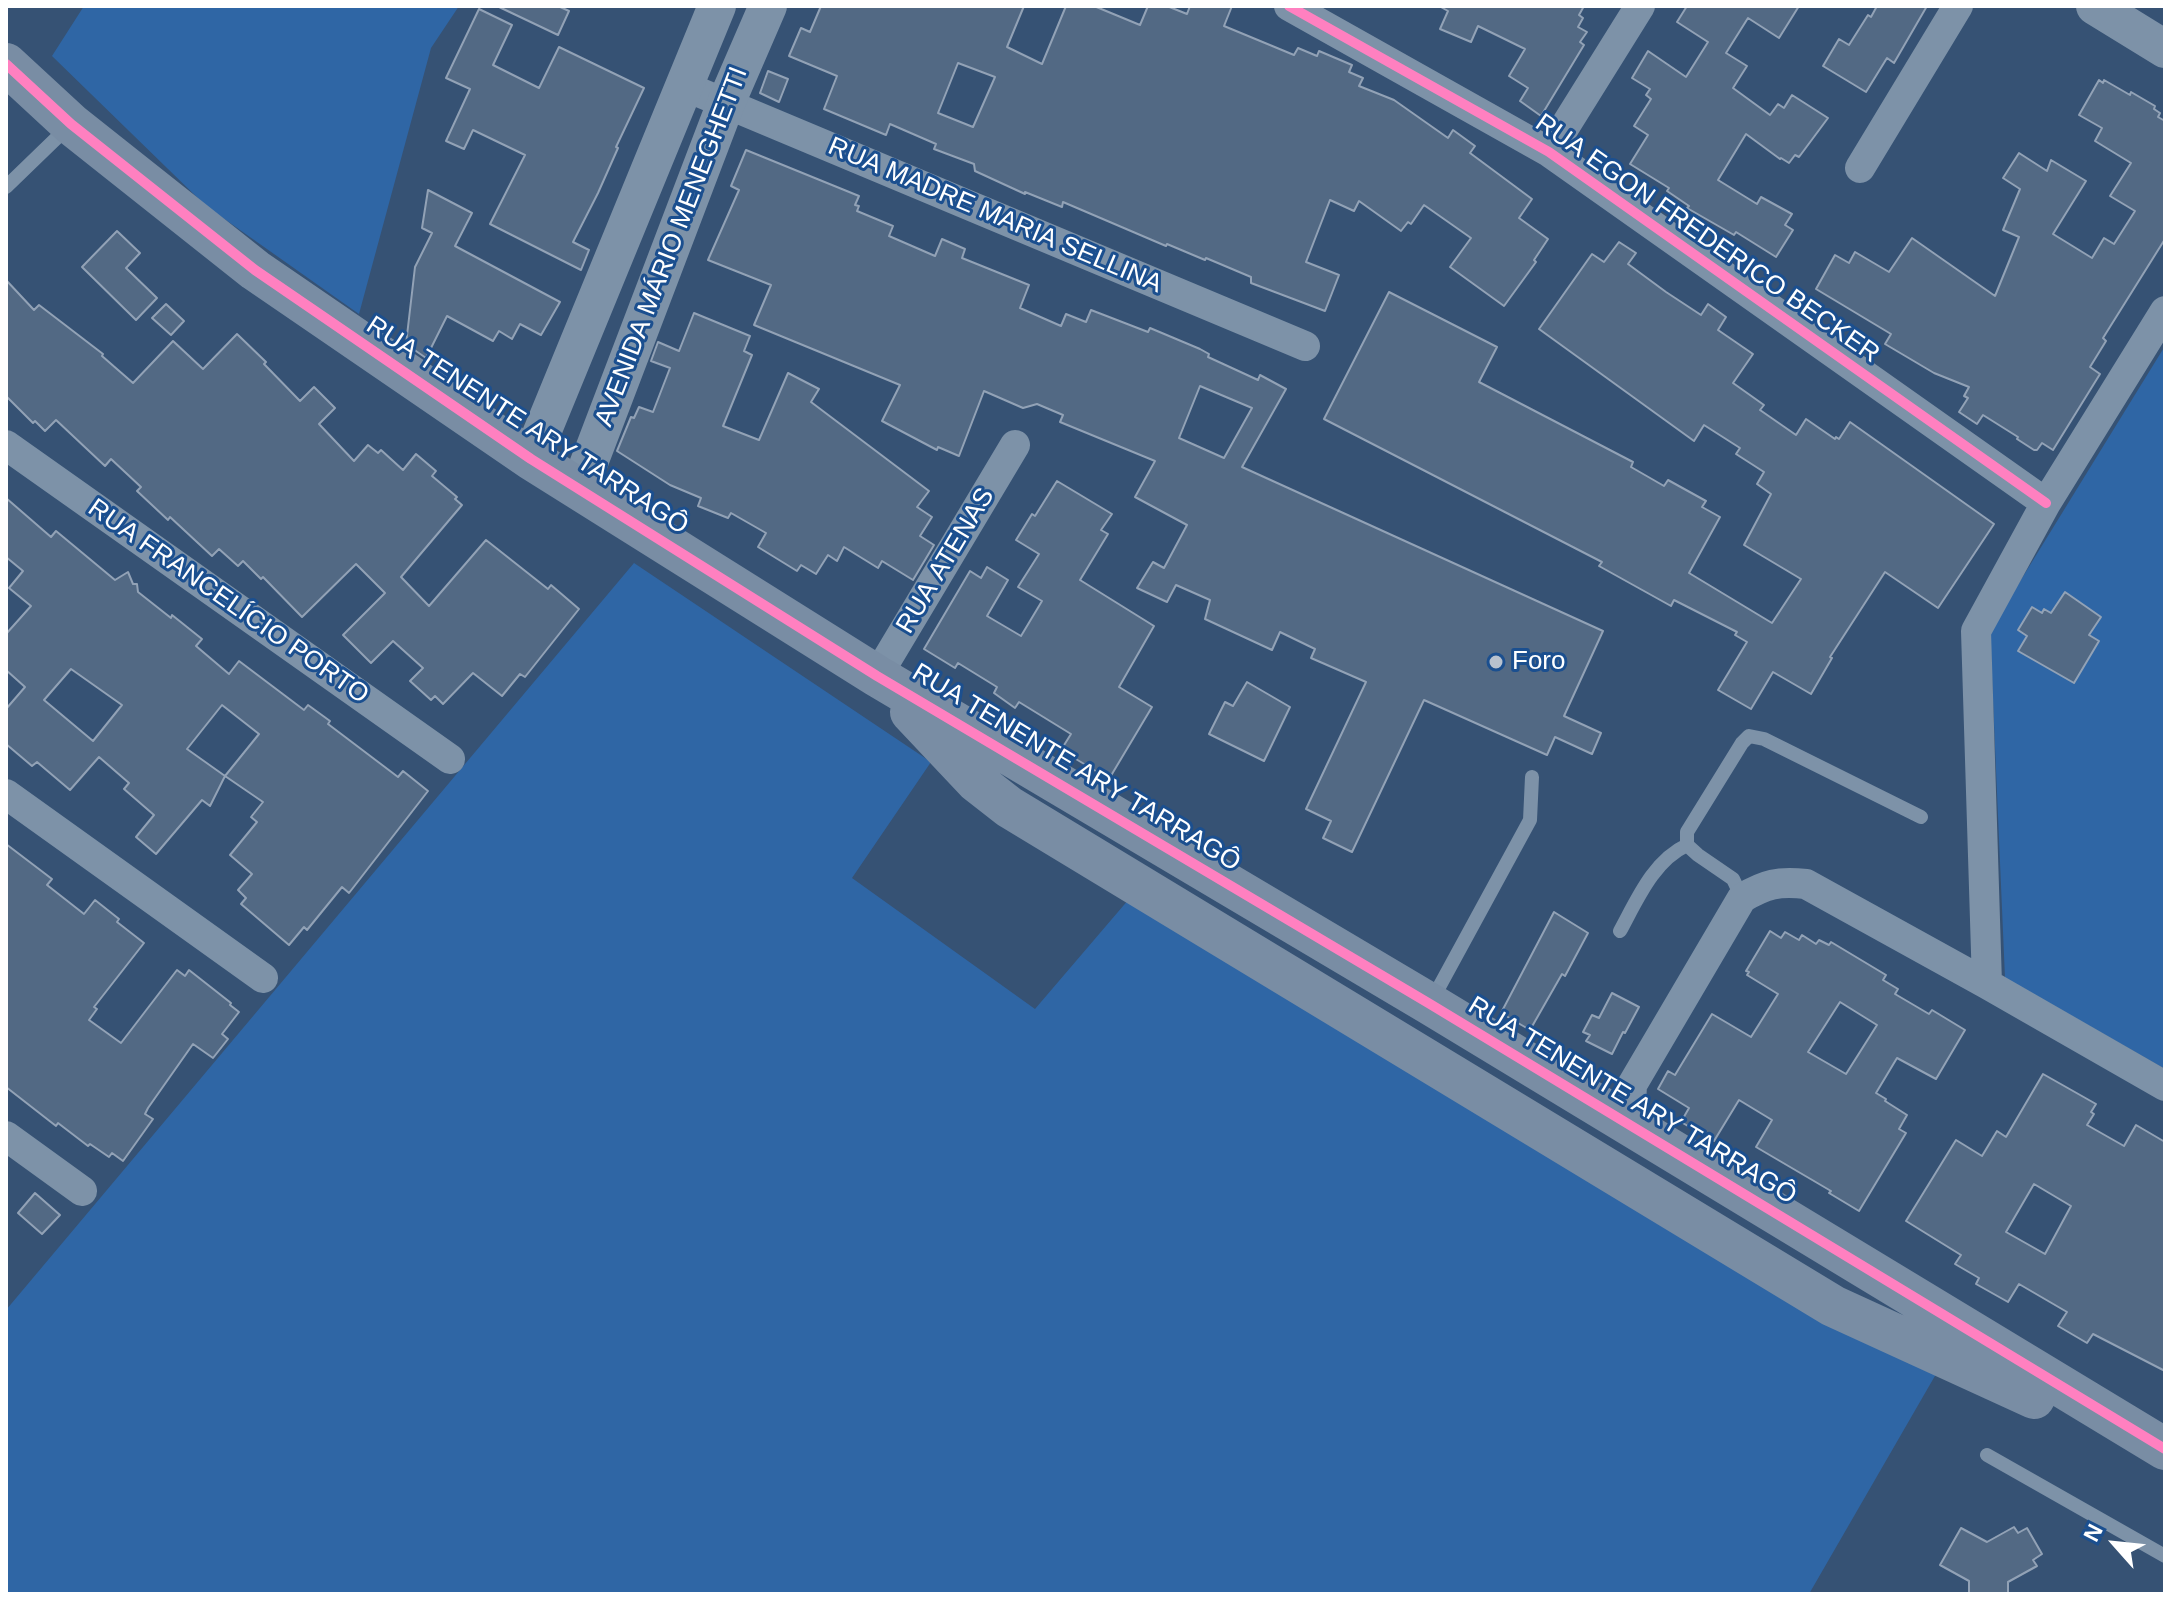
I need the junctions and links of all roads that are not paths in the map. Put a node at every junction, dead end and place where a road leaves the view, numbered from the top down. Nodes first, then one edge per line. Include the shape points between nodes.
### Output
1 (717, 6) edge
2 (768, 6) edge
3 (1289, 6) edge
4 (1640, 6) edge
5 (1958, 6) edge
6 (2095, 6) edge
7 (2165, 49) edge
8 (6, 64) edge
9 (684, 86) junction
10 (726, 103) junction
11 (71, 124) junction
12 (1549, 152) junction
13 (1860, 168) dead end
14 (6, 187) edge
15 (2165, 311) edge
16 (1305, 346) dead end
17 (6, 445) edge
18 (1015, 445) dead end
19 (531, 459) junction
20 (579, 489) junction
21 (2046, 503) junction
22 (877, 676) junction
23 (450, 759) dead end
24 (1027, 765) junction
25 (1532, 777) dead end
26 (6, 794) edge
27 (1003, 802) junction
28 (1921, 817) dead end
29 (1687, 845) junction
30 (1742, 898) junction
31 (1620, 931) dead end
32 (263, 978) dead end
33 (1987, 984) junction
34 (1430, 1004) junction
35 (2165, 1086) edge
36 (1620, 1105) junction
37 (6, 1136) edge
38 (1588, 1157) junction
39 (82, 1191) dead end
40 (2165, 1449) edge
41 (1987, 1455) dead end
42 (2165, 1473) edge
43 (2165, 1556) edge

1 - 9 street, AVENIDA MÁRIO MENEGHETTI
2 - 10 street, AVENIDA MÁRIO MENEGHETTI
3 - 12 street, RUA EGON FREDERICO BECKER
4 - 12 street
5 - 13 street
6 - 7 street
8 - 11 main road, RUA TENENTE ARY TARRAGÔ
9 - 10 street, RUA MADRE MARIA SELLINA
9 - 19 street, AVENIDA MÁRIO MENEGHETTI
10 - 16 street, RUA MADRE MARIA SELLINA
10 - 20 street, AVENIDA MÁRIO MENEGHETTI
11 - 14 lane
11 - 19 main road, RUA TENENTE ARY TARRAGÔ via 255,270
12 - 21 street, RUA EGON FREDERICO BECKER
15 - 21 street
17 - 23 street, RUA FRANCELÍCIO PORTO
18 - 22 street, RUA ATENAS
19 - 20 main road, RUA TENENTE ARY TARRAGÔ
20 - 22 main road, RUA TENENTE ARY TARRAGÔ
21 - 33 street via 1976,631
22 - 24 main road, RUA TENENTE ARY TARRAGÔ
22 - 27 main road, RUA TENENTE ARY TARRAGÔ via 977,782
24 - 27 main road via 1006,771 1000,781
24 - 34 main road, RUA TENENTE ARY TARRAGÔ
25 - 34 lane via 1530,820
26 - 32 street
27 - 38 main road, RUA TENENTE ARY TARRAGÔ
28 - 29 lane via 1749,736 1687,832
29 - 30 lane via 1733,879
29 - 31 lane via 1671,852 1649,880
30 - 33 street via 1783,881 1806,884
30 - 36 street
33 - 35 street
34 - 36 main road, RUA TENENTE ARY TARRAGÔ
36 - 38 main road
36 - 40 main road, RUA TENENTE ARY TARRAGÔ
37 - 39 street
38 - 42 main road, RUA TENENTE ARY TARRAGÔ via 1833,1306 2032,1396
41 - 43 lane

